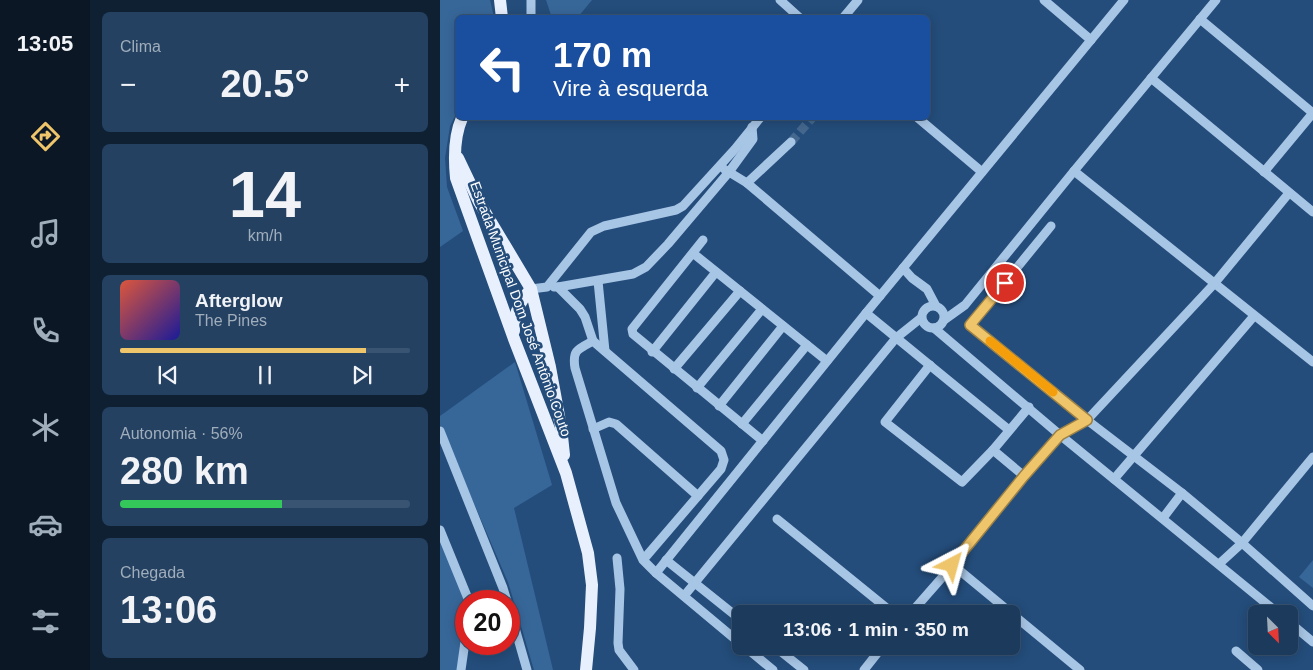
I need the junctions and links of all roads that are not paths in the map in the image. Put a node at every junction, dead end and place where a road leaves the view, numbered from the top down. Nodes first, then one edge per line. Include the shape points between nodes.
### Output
1 (500, 0) edge
2 (531, 0) edge
3 (780, 0) edge
4 (858, 0) edge
5 (1044, 0) edge
6 (1124, 0) edge
7 (1216, 0) edge
8 (502, 15) edge
9 (531, 15) edge
10 (797, 15) edge
11 (846, 15) edge
12 (1200, 19) junction
13 (1091, 40) junction
14 (1151, 78) junction
15 (1313, 113) edge
16 (461, 120) edge
17 (758, 120) edge
18 (920, 120) edge
19 (752, 127) junction
20 (791, 142) tunnel mouth
21 (456, 153) junction
22 (720, 167) junction
23 (1074, 170) junction
24 (729, 172) junction
25 (982, 172) junction
26 (1264, 172) junction
27 (747, 183) junction
28 (1289, 192) junction
29 (1313, 212) edge
30 (1051, 226) dead end
31 (703, 240) dead end
32 (694, 254) junction
33 (903, 268) junction
34 (716, 272) junction
35 (598, 281) junction
36 (1214, 284) junction
37 (547, 287) junction
38 (558, 287) junction
39 (530, 289) junction
40 (740, 291) junction
41 (880, 296) junction
42 (936, 306) junction
43 (762, 309) junction
44 (537, 310) junction
45 (516, 311) junction
46 (866, 313) junction
47 (1254, 316) junction
48 (921, 318) junction
49 (944, 320) junction
50 (783, 326) junction
51 (934, 328) junction
52 (896, 338) junction
53 (514, 339) junction
54 (593, 341) junction
55 (807, 345) junction
56 (605, 351) junction
57 (652, 352) junction
58 (827, 361) junction
59 (1313, 362) edge
60 (930, 366) junction
61 (674, 369) junction
62 (697, 388) junction
63 (719, 406) junction
64 (1029, 408) junction
65 (1087, 420) junction
66 (742, 424) junction
67 (593, 429) junction
68 (1009, 430) junction
69 (440, 431) edge
70 (1060, 435) junction
71 (762, 441) junction
72 (993, 450) junction
73 (1133, 455) junction
74 (1313, 458) edge
75 (566, 473) junction
76 (1024, 476) junction
77 (1114, 478) junction
78 (1182, 493) junction
79 (698, 496) junction
80 (1163, 518) junction
81 (777, 520) dead end
82 (440, 530) edge
83 (1242, 543) junction
84 (617, 558) dead end
85 (643, 560) junction
86 (666, 560) junction
87 (1219, 564) junction
88 (952, 565) junction
89 (656, 572) junction
90 (694, 583) junction
91 (465, 590) edge
92 (503, 590) edge
93 (684, 596) junction
94 (883, 605) edge
95 (918, 605) edge
96 (1268, 605) edge
97 (1313, 606) edge
98 (732, 613) edge
99 (1298, 630) edge
100 (732, 636) edge
101 (1313, 642) edge
102 (520, 645) edge
103 (1236, 651) dead end
104 (463, 655) edge
105 (755, 655) edge
106 (785, 655) edge
107 (876, 655) edge
108 (461, 670) edge
109 (527, 670) edge
110 (586, 670) edge
111 (634, 670) edge
112 (773, 670) edge
113 (804, 670) edge
114 (864, 670) edge
115 (1080, 670) edge
116 (1258, 670) edge

1 - 8 main road
2 - 9 street
3 - 10 street
4 - 11 street
5 - 13 street
6 - 13 street
7 - 12 street
12 - 14 street
12 - 15 street
13 - 25 street
14 - 23 street
14 - 26 street
15 - 26 street
16 - 21 main road, Estrada Municipal Dom José Antônio Couto via 456,136
17 - 19 street
18 - 25 street
19 - 22 street
19 - 24 street via 753,139
20 - 27 street
21 - 39 main road, Estrada Municipal Dom José Antônio Couto via 479,202
21 - 53 main road, Estrada Municipal Dom José Antônio Couto via 456,178
22 - 24 street
22 - 37 street via 691,199 676,210 604,226 591,232
23 - 36 street
23 - 49 street via 965,305
24 - 27 street
24 - 35 street via 646,267 633,274
25 - 33 street
26 - 28 street
27 - 41 street
28 - 29 street
28 - 36 street
30 - 65 street via 970,325
31 - 32 street
32 - 34 street
32 - 57 street via 632,329 635,338
33 - 41 street
33 - 42 street via 927,289
34 - 40 street
34 - 57 street
35 - 38 street
35 - 56 street
36 - 47 street
36 - 65 street
37 - 38 street
37 - 39 street
38 - 54 street via 580,309
39 - 44 main road, Estrada Municipal Dom José Antônio Couto
39 - 45 main road
40 - 43 street
40 - 61 street
41 - 46 street
42 - 48 street via 931,305 924,310
42 - 49 street via 943,311
43 - 50 street
43 - 62 street
44 - 45 main road via 526,308
44 - 75 main road, Estrada Municipal Dom José Antônio Couto via 562,427
45 - 53 main road
46 - 52 street
46 - 58 street
47 - 59 street
47 - 73 street
48 - 51 street via 925,326
48 - 52 street
49 - 51 street
50 - 55 street
50 - 63 street
51 - 64 street
52 - 60 street
52 - 90 street
53 - 75 main road, Estrada Municipal Dom José Antônio Couto
54 - 56 street
54 - 67 street via 578,349 574,359
55 - 58 street
55 - 66 street
56 - 79 street via 721,451 724,460 721,469
57 - 61 street
58 - 71 street
60 - 68 street
60 - 72 street via 885,422 962,482
61 - 62 street
62 - 63 street
63 - 66 street
64 - 68 street
64 - 70 street
65 - 70 street
65 - 73 street
66 - 71 street
67 - 79 street via 609,422 616,424
67 - 85 street via 616,504
68 - 72 street
69 - 92 street
70 - 76 street
70 - 77 street
71 - 86 street
72 - 76 street
73 - 77 street
73 - 78 street
74 - 83 street
75 - 110 main road, Estrada Municipal Dom José Antônio Couto via 588,553 592,586
76 - 88 street
77 - 80 street
78 - 80 street
78 - 83 street
79 - 85 street
80 - 87 street
81 - 94 street
82 - 91 street
83 - 87 street
83 - 97 street
84 - 111 street via 620,589 618,643
85 - 89 street
86 - 89 street
86 - 90 street
87 - 96 street
88 - 95 street
88 - 115 street
89 - 93 street
90 - 93 street
90 - 98 street
93 - 100 street
99 - 101 street
102 - 109 street
103 - 116 street
104 - 108 street
105 - 112 street
106 - 113 street
107 - 114 street

